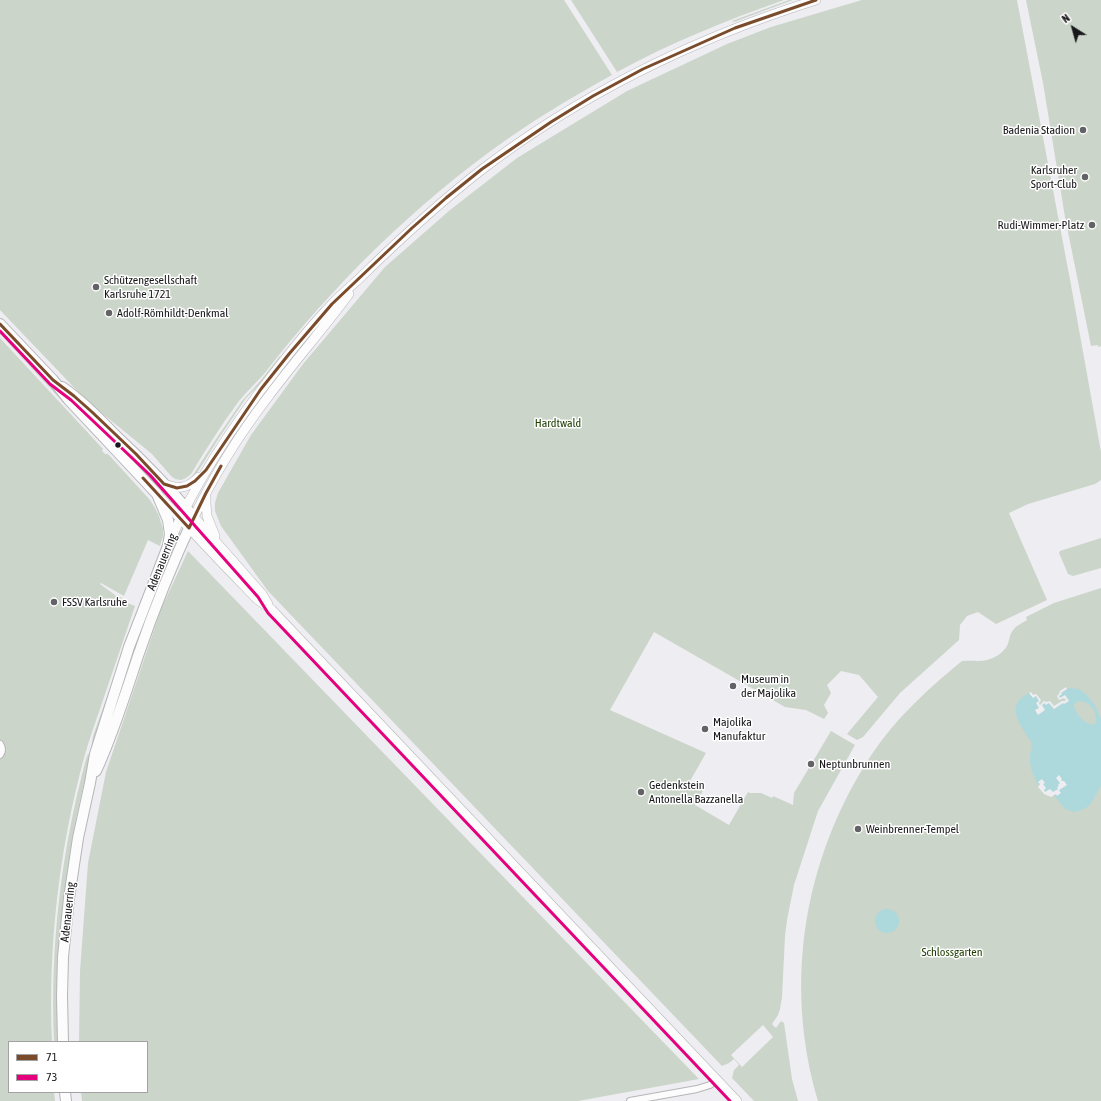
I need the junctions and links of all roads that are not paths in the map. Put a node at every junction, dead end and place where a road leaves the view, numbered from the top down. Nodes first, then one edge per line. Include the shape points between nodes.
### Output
1 (816, 0) edge
2 (363, 275) junction
3 (0, 324) edge
4 (53, 380) junction
5 (206, 470) junction
6 (164, 484) junction
7 (206, 493) junction
8 (157, 494) junction
9 (186, 508) junction
10 (194, 517) junction
11 (180, 519) junction
12 (189, 528) junction
13 (168, 546) junction
14 (220, 547) junction
15 (272, 610) junction
16 (0, 744) edge
17 (0, 754) edge
18 (90, 783) junction
19 (63, 1041) edge
20 (716, 1079) junction
21 (630, 1101) edge
22 (737, 1101) edge

1 - 2 main road, Adenauerring via 734,28 684,50 620,81 551,122 460,187 407,232
2 - 5 main road, Adenauerring via 332,304 289,354 253,400
2 - 7 main road, Adenauerring via 267,398
3 - 4 main road
4 - 6 main road via 79,400
4 - 8 main road
5 - 6 main road via 187,486 177,488
5 - 9 main road, Adenauerring
6 - 9 main road
7 - 10 main road, Adenauerring
7 - 14 main road via 207,516
8 - 11 main road
8 - 13 main road via 170,529
9 - 10 main road
9 - 11 main road, Adenauerring
10 - 12 main road, Adenauerring
10 - 14 main road
11 - 12 main road
11 - 13 main road, Adenauerring
12 - 15 main road via 257,599
12 - 18 main road, Adenauerring via 138,654 116,722
13 - 18 main road, Adenauerring via 127,654 95,754
14 - 15 main road via 262,594
15 - 20 main road
16 - 17 street
18 - 19 main road, Adenauerring via 70,884 62,974
20 - 21 street via 710,1085 697,1089
20 - 22 main road

